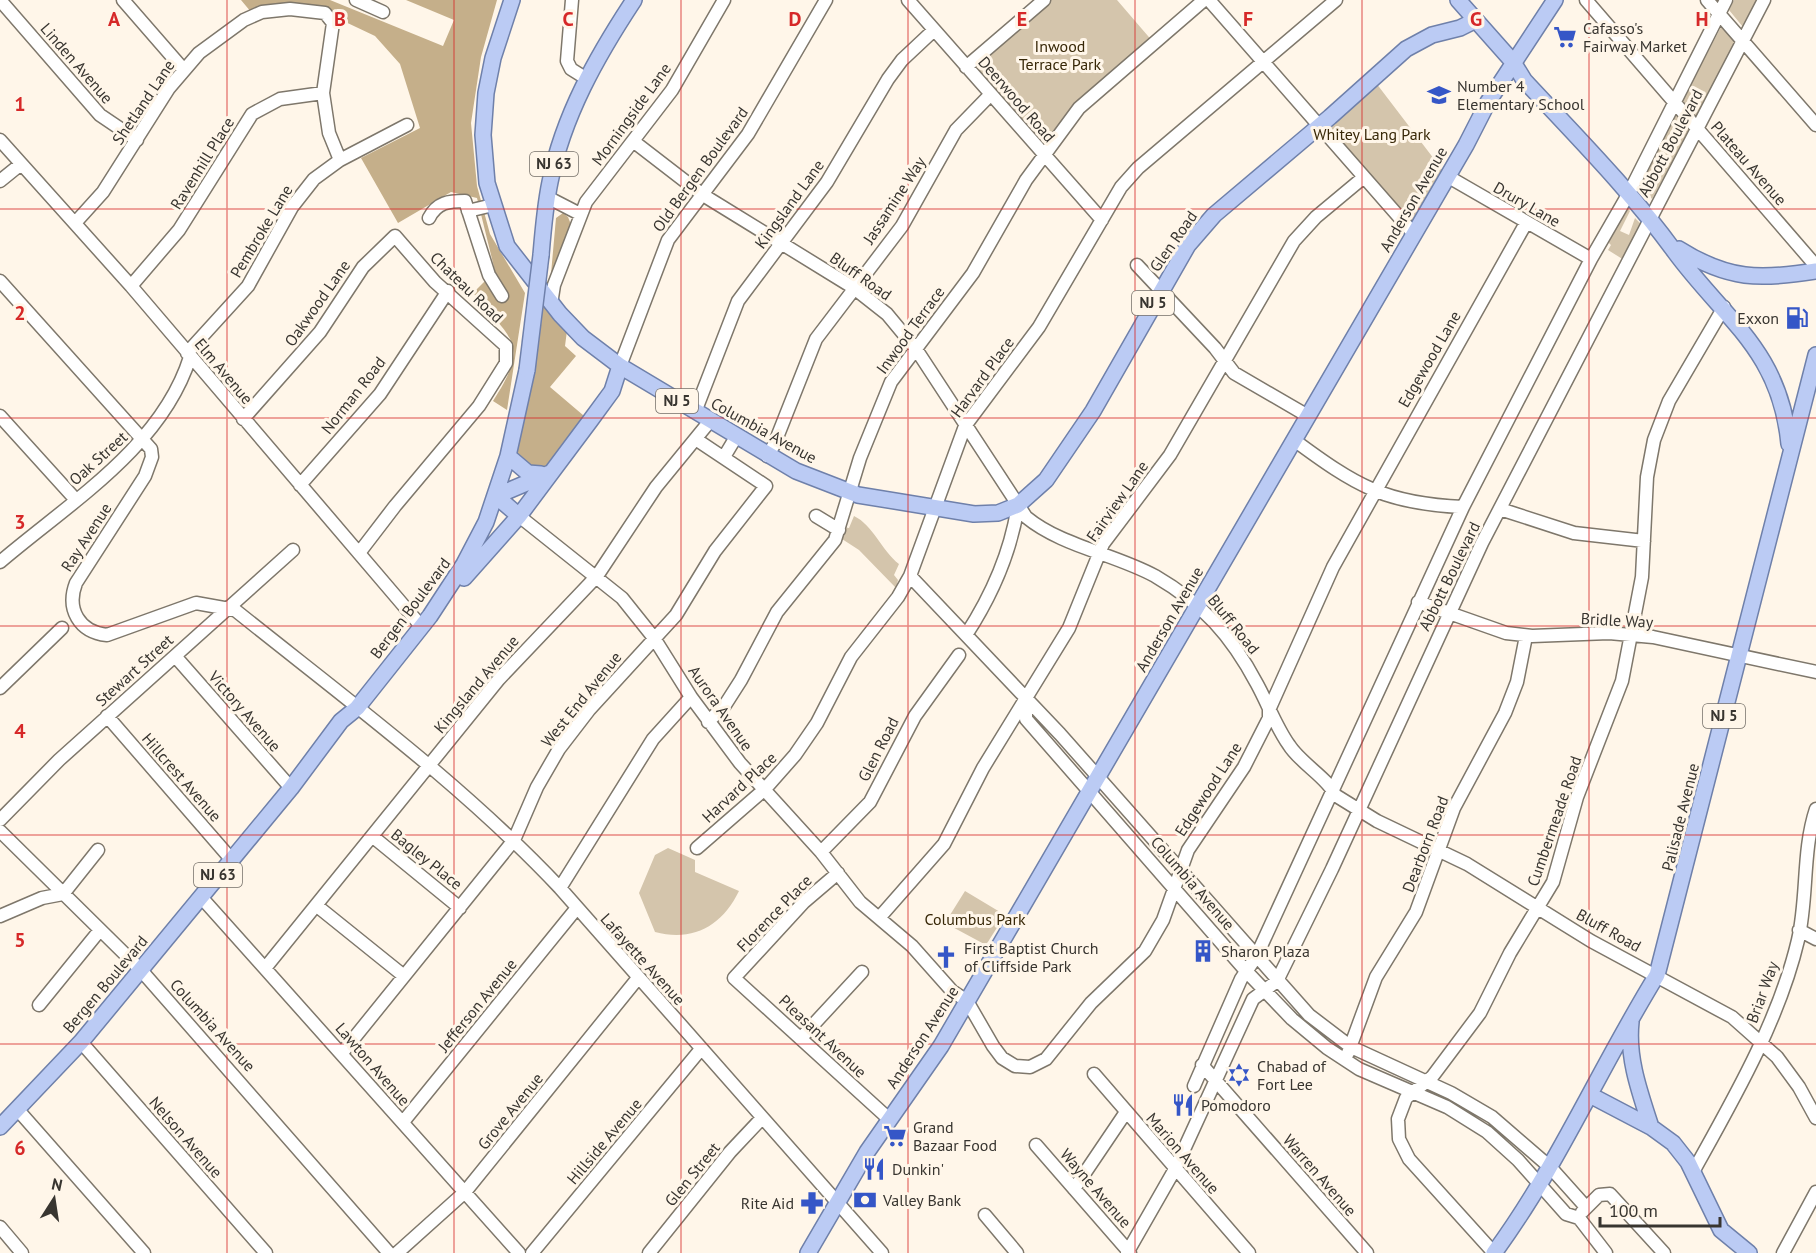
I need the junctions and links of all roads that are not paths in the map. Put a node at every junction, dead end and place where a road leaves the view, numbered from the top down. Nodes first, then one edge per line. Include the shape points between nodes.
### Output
1 (0, 0) edge
2 (123, 0) edge
3 (356, 0) edge
4 (512, 0) edge
5 (572, 0) edge
6 (634, 0) edge
7 (724, 0) edge
8 (826, 0) edge
9 (1044, 0) edge
10 (1204, 0) edge
11 (1209, 0) edge
12 (1336, 0) edge
13 (1458, 0) edge
14 (1555, 0) edge
15 (1587, 0) edge
16 (1707, 0) edge
17 (1726, 0) edge
18 (1764, 0) edge
19 (910, 1) edge
20 (383, 12) dead end
21 (1719, 14) junction
22 (1476, 20) junction
23 (934, 30) junction
24 (1743, 41) junction
25 (1513, 62) junction
26 (1264, 63) junction
27 (966, 67) junction
28 (183, 69) junction
29 (587, 79) junction
30 (323, 93) junction
31 (991, 94) junction
32 (1674, 100) junction
33 (1816, 124) edge
34 (408, 125) dead end
35 (1320, 126) junction
36 (1697, 128) junction
37 (0, 140) edge
38 (137, 140) junction
39 (633, 141) junction
40 (1046, 157) junction
41 (340, 160) junction
42 (21, 164) junction
43 (1447, 176) junction
44 (1364, 177) junction
45 (0, 181) edge
46 (1629, 193) junction
47 (703, 195) junction
48 (547, 197) junction
49 (493, 205) junction
50 (467, 206) junction
51 (580, 214) junction
52 (1651, 215) junction
53 (429, 218) dead end
54 (1102, 220) junction
55 (75, 223) junction
56 (1526, 223) junction
57 (1414, 234) junction
58 (395, 236) joint
59 (781, 243) junction
60 (1669, 243) junction
61 (1695, 250) junction
62 (1591, 259) junction
63 (1137, 265) dead end
64 (1705, 265) junction
65 (1816, 266) edge
66 (1816, 271) edge
67 (1769, 274) junction
68 (0, 281) edge
69 (131, 286) junction
70 (854, 288) junction
71 (1162, 289) junction
72 (448, 291) junction
73 (502, 296) dead end
74 (551, 303) junction
75 (1724, 307) junction
76 (916, 349) junction
77 (188, 355) junction
78 (1816, 355) edge
79 (1224, 362) junction
80 (620, 366) junction
81 (695, 412) junction
82 (0, 416) edge
83 (1308, 416) junction
84 (243, 419) junction
85 (710, 421) junction
86 (965, 426) junction
87 (736, 437) junction
88 (144, 438) junction
89 (697, 440) junction
90 (1294, 440) junction
91 (508, 456) junction
92 (767, 456) junction
93 (1790, 456) junction
94 (724, 457) junction
95 (546, 474) junction
96 (300, 485) junction
97 (849, 492) junction
98 (1373, 492) junction
99 (496, 496) junction
100 (76, 500) junction
101 (1018, 505) junction
102 (1463, 507) junction
103 (933, 509) junction
104 (1500, 509) junction
105 (519, 516) junction
106 (816, 516) dead end
107 (839, 530) junction
108 (1644, 541) junction
109 (293, 550) dead end
110 (1099, 553) junction
111 (359, 554) junction
112 (1, 559) edge
113 (597, 576) junction
114 (910, 576) junction
115 (1418, 602) junction
116 (1198, 605) junction
117 (229, 608) junction
118 (1448, 614) junction
119 (425, 621) junction
120 (62, 628) dead end
121 (966, 635) junction
122 (1631, 635) junction
123 (1526, 636) junction
124 (654, 638) junction
125 (959, 655) dead end
126 (175, 656) junction
127 (1739, 656) junction
128 (1816, 672) edge
129 (0, 688) edge
130 (691, 697) junction
131 (1026, 700) junction
132 (357, 708) junction
133 (1269, 710) junction
134 (107, 716) junction
135 (708, 722) junction
136 (429, 765) junction
137 (1094, 785) junction
138 (291, 788) junction
139 (1332, 788) junction
140 (765, 789) junction
141 (1816, 809) edge
142 (1358, 810) junction
143 (0, 820) edge
144 (0, 831) edge
145 (372, 836) junction
146 (514, 840) junction
147 (697, 848) dead end
148 (98, 850) dead end
149 (1439, 851) junction
150 (821, 852) junction
151 (231, 859) junction
152 (1180, 870) junction
153 (838, 873) junction
154 (560, 888) junction
155 (1175, 889) junction
156 (63, 894) junction
157 (201, 897) junction
158 (317, 906) junction
159 (460, 908) junction
160 (1539, 908) junction
161 (576, 909) junction
162 (0, 916) edge
163 (879, 918) junction
164 (100, 930) junction
165 (1799, 930) junction
166 (1816, 939) edge
167 (1256, 957) junction
168 (266, 967) junction
169 (140, 969) junction
170 (1246, 971) junction
171 (862, 972) dead end
172 (1657, 975) junction
173 (404, 976) junction
174 (638, 978) junction
175 (734, 978) joint
176 (1277, 981) junction
177 (1265, 990) junction
178 (967, 1001) junction
179 (39, 1005) dead end
180 (1632, 1015) junction
181 (801, 1038) junction
182 (1762, 1041) junction
183 (81, 1042) junction
184 (1351, 1047) junction
185 (701, 1049) junction
186 (342, 1053) junction
187 (1345, 1060) junction
188 (1202, 1065) junction
189 (1094, 1074) dead end
190 (1216, 1080) junction
191 (1425, 1082) junction
192 (1194, 1086) dead end
193 (1412, 1093) junction
194 (1590, 1095) junction
195 (18, 1110) junction
196 (1126, 1112) junction
197 (762, 1118) junction
198 (1816, 1118) edge
199 (889, 1119) junction
200 (403, 1122) junction
201 (0, 1127) edge
202 (1651, 1127) junction
203 (1036, 1145) dead end
204 (1175, 1168) junction
205 (1551, 1168) junction
206 (1693, 1172) junction
207 (1540, 1184) junction
208 (1074, 1189) junction
209 (465, 1192) junction
210 (1816, 1192) edge
211 (837, 1201) junction
212 (1585, 1206) junction
213 (985, 1215) dead end
214 (1579, 1218) junction
215 (0, 1227) edge
216 (1129, 1252) edge
217 (22, 1253) edge
218 (144, 1253) edge
219 (266, 1253) edge
220 (389, 1253) edge
221 (397, 1253) edge
222 (519, 1253) edge
223 (532, 1253) edge
224 (649, 1253) edge
225 (808, 1253) edge
226 (882, 1253) edge
227 (1017, 1253) edge
228 (1248, 1253) edge
229 (1367, 1253) edge
230 (1494, 1253) edge
231 (1606, 1253) edge
232 (1664, 1253) edge
233 (1749, 1253) edge
234 (1784, 1253) edge

1 - 38 street, Linden Avenue via 100,115
2 - 28 street
3 - 20 street
4 - 49 main road, NJ 5 via 490,69 484,112 484,159
5 - 29 street via 567,61 571,69
6 - 29 main road, Bergen Boulevard / NJ 63
7 - 39 street, Morningside Lane via 672,90
8 - 47 street, Old Bergen Boulevard via 758,117
9 - 27 street
10 - 40 street, Inwood Terrace via 1079,108
11 - 26 street
12 - 26 street, Harvard Place
13 - 22 main road
14 - 25 main road, Anderson Avenue
15 - 32 street, Plateau Avenue
16 - 21 street
17 - 21 street, Abbott Boulevard
18 - 24 street, Abbott Boulevard
19 - 23 street, Deerwood Road
21 - 24 street
21 - 32 street, Abbott Boulevard
22 - 25 main road, NJ 5
22 - 35 main road, Glen Road / NJ 5 via 1415,42
23 - 27 street, Deerwood Road
23 - 59 street, Kingsland Lane via 888,79 827,182
24 - 33 street
24 - 36 street, Abbott Boulevard
25 - 43 main road, Anderson Avenue
25 - 46 main road, NJ 5
26 - 35 street
26 - 54 street, Harvard Place via 1252,69 1134,172
27 - 31 street, Deerwood Road
28 - 30 street, Shetland Lane via 229,30 262,12 290,9 324,13 331,18 334,29
28 - 38 street, Shetland Lane
29 - 48 main road, Bergen Boulevard / NJ 63 via 557,154
30 - 41 street via 328,133
30 - 69 street, Ravenhill Place via 280,99 252,114 179,230
31 - 40 street, Deerwood Road
31 - 70 street, Jassamine Way via 956,130 902,226
32 - 36 street, Plateau Avenue
32 - 46 street, Abbott Boulevard
34 - 41 street, Pembroke Lane
35 - 44 street
35 - 71 main road, Glen Road / NJ 5 via 1214,215 1188,245
36 - 52 street, Abbott Boulevard
36 - 65 street, Plateau Avenue
37 - 42 street, Elm Avenue
38 - 55 street, Shetland Lane via 103,192
39 - 47 street, Bluff Road
39 - 51 street, Morningside Lane
40 - 54 street, Deerwood Road
40 - 76 street, Inwood Terrace via 1026,180 973,273
41 - 77 street, Pembroke Lane via 302,192 248,286
42 - 45 street
42 - 55 street, Elm Avenue
43 - 56 street, Drury Lane
43 - 57 main road, Anderson Avenue
44 - 57 street
44 - 79 street, Fairview Lane via 1294,241
46 - 52 main road, NJ 5
46 - 62 street, Abbott Boulevard
47 - 59 street, Bluff Road
47 - 80 street, Old Bergen Boulevard via 677,227 660,257
48 - 51 street
48 - 91 main road, Bergen Boulevard / NJ 63, bridge via 527,370
49 - 50 street
49 - 74 main road, Columbia Avenue / NJ 5 via 507,246
50 - 53 street via 447,201 433,210
50 - 73 street via 489,275
51 - 74 street, Morningside Lane
52 - 60 main road, NJ 5
52 - 61 main road, NJ 5
52 - 104 street, Abbott Boulevard
54 - 86 street, Harvard Place via 1039,327
55 - 69 street, Elm Avenue
56 - 62 street, Drury Lane
56 - 98 street, Edgewood Lane
57 - 83 main road, Anderson Avenue
58 - 72 street, Chateau Road via 435,282
58 - 84 street, Oakwood Lane via 368,261 312,342
59 - 70 street, Bluff Road
59 - 81 street, Kingsland Lane via 738,301
60 - 64 main road
60 - 75 main road, NJ 5
61 - 64 main road, NJ 5
61 - 67 main road via 1720,262
62 - 102 street, Abbott Boulevard
63 - 71 street
64 - 67 main road via 1736,275
64 - 75 main road, NJ 5 via 1724,299
66 - 67 main road
68 - 88 street
69 - 77 street, Elm Avenue
70 - 76 street, Bluff Road via 886,314
70 - 92 street, Jassamine Way via 816,339
71 - 79 street
71 - 101 main road, Glen Road / NJ 5 via 1093,411 1038,490
72 - 96 street, Norman Road via 380,394
72 - 111 street, Chateau Road via 506,346 506,363 479,406
74 - 80 main road, Columbia Avenue / NJ 5 via 583,338
75 - 93 main road, NJ 5 via 1756,347 1775,384 1786,422
75 - 108 street, Cumbermeade Road via 1660,422 1647,477
76 - 86 street, Bluff Road
76 - 97 street, Inwood Terrace via 887,390
77 - 84 street, Elm Avenue
77 - 88 street, Oak Street via 172,400
78 - 93 main road, Palisade Avenue
79 - 83 street via 1234,373
79 - 110 street, Fairview Lane via 1170,455
80 - 81 main road, Columbia Avenue / NJ 5
80 - 95 main road via 612,391
81 - 85 main road, Columbia Avenue / NJ 5
82 - 100 street
83 - 90 main road, Anderson Avenue
84 - 96 street, Elm Avenue
85 - 87 main road, Columbia Avenue / NJ 5
85 - 89 street, Kingsland Avenue
86 - 101 street, Bluff Road
86 - 103 street, Harvard Place
87 - 92 main road, Columbia Avenue / NJ 5
87 - 94 street
88 - 100 street, Oak Street
88 - 117 street, Ray Avenue via 151,449 150,465 76,583 71,600 75,616 85,628 107,635 185,606 207,603
89 - 94 street
89 - 113 street, Kingsland Avenue via 650,496
90 - 98 street
90 - 116 main road, Anderson Avenue
91 - 95 main road via 528,472
91 - 99 main road, Bergen Boulevard / NJ 63
92 - 97 main road, Columbia Avenue / NJ 5
93 - 127 main road, Palisade Avenue / NJ 5
94 - 124 street, West End Avenue via 766,486 715,551 684,604
95 - 99 main road
95 - 105 main road
96 - 111 street, Elm Avenue
97 - 103 main road, NJ 5
97 - 107 street, Inwood Terrace
98 - 102 street via 1406,502
98 - 133 street, Edgewood Lane via 1317,598
99 - 105 main road
99 - 119 main road, Bergen Boulevard / NJ 63 via 476,543
100 - 112 street, Oak Street
101 - 103 main road, NJ 5 via 985,514
101 - 110 street, Bluff Road via 1036,526
101 - 121 street via 999,576
102 - 115 street, Abbott Boulevard
103 - 114 street, Harvard Place
104 - 108 street via 1574,533
104 - 118 street, Abbott Boulevard
105 - 113 street, Aurora Avenue
105 - 119 main road
106 - 107 street
107 - 135 street, Inwood Terrace via 777,612 731,697
108 - 122 street, Cumbermeade Road
109 - 117 street, Stewart Street
110 - 116 street, Bluff Road via 1152,575
110 - 131 street, Fairview Lane via 1069,628
111 - 119 street, Elm Avenue
113 - 124 street, Aurora Avenue via 622,598
113 - 136 street, Kingsland Avenue via 500,679
114 - 121 street, Columbia Avenue
114 - 140 street, Harvard Place via 851,657 807,740
115 - 118 street, Bridle Way
115 - 139 street, Abbott Boulevard
116 - 133 street, Bluff Road via 1237,651
116 - 137 main road, Anderson Avenue
117 - 126 street, Stewart Street
117 - 132 street, Ray Avenue
118 - 123 street, Bridle Way via 1489,629
118 - 142 street, Abbott Boulevard
119 - 132 main road, Bergen Boulevard / NJ 63
120 - 129 street
121 - 131 street, Columbia Avenue
122 - 123 street, Bridle Way
122 - 127 street, Bridle Way
122 - 160 street, Cumbermeade Road via 1618,692 1577,797 1553,882
123 - 149 street, Dearborn Road via 1512,697 1462,792
124 - 130 street, Aurora Avenue
124 - 146 street, West End Avenue via 559,749
125 - 150 street, Glen Road via 915,716 870,802
126 - 134 street, Stewart Street
126 - 138 street, Victory Avenue
127 - 128 street, Bridle Way
127 - 172 main road, Palisade Avenue / NJ 5
130 - 135 street, Aurora Avenue
130 - 154 street via 653,739
131 - 137 street, Columbia Avenue via 1026,719
131 - 163 street, Fairview Lane via 944,844
132 - 136 street, Lafayette Avenue
132 - 138 main road, Bergen Boulevard / NJ 63 via 341,721
133 - 139 street, Bluff Road via 1289,746
133 - 152 street, Edgewood Lane via 1269,718 1244,767 1198,834
134 - 143 street, Stewart Street
134 - 151 street, Hillcrest Avenue
135 - 140 street, Aurora Avenue
136 - 145 street, Kingsland Avenue
136 - 146 street, Lafayette Avenue
137 - 152 street, Columbia Avenue
137 - 155 street, Columbia Avenue
137 - 178 main road, Anderson Avenue
138 - 151 main road, Bergen Boulevard / NJ 63
139 - 142 street, Bluff Road via 1335,795
139 - 167 street, Abbott Boulevard
140 - 147 street, Harvard Place
140 - 150 street, Aurora Avenue
141 - 165 street, Briar Way
142 - 149 street, Bluff Road
142 - 176 street, Abbott Boulevard
144 - 156 street, Columbia Avenue
145 - 158 street, Kingsland Avenue
145 - 159 street, Bagley Place
146 - 154 street, Lafayette Avenue
146 - 159 street, West End Avenue
148 - 156 street
149 - 160 street, Bluff Road
149 - 184 street, Dearborn Road via 1416,912 1376,977
150 - 153 street, Aurora Avenue
151 - 157 main road, Bergen Boulevard / NJ 63
152 - 155 street, Edgewood Lane
152 - 167 street, Columbia Avenue
153 - 163 street, Aurora Avenue via 860,902
153 - 175 street, Florence Place via 804,903
154 - 161 street, Lafayette Avenue
155 - 170 street, Columbia Avenue
155 - 178 street, Edgewood Lane via 1145,951 1087,1007 1050,1055 1030,1067 1008,1063 993,1046
156 - 162 street via 42,898
156 - 164 street, Columbia Avenue
157 - 168 street, Lawton Avenue
157 - 169 main road, Bergen Boulevard / NJ 63
158 - 168 street, Kingsland Avenue
158 - 173 street
159 - 173 street, West End Avenue
160 - 172 street, Bluff Road via 1591,941
160 - 191 street, Cumbermeade Road via 1510,953 1480,1013
161 - 174 street, Lafayette Avenue
161 - 200 street, Jefferson Avenue
163 - 178 street, Aurora Avenue via 912,946 952,991
164 - 169 street, Columbia Avenue
164 - 179 street
165 - 166 street
165 - 182 street, Briar Way
167 - 170 street, Abbott Boulevard
167 - 176 street, Columbia Avenue
168 - 186 street, Lawton Avenue
169 - 183 main road, Bergen Boulevard / NJ 63
169 - 220 street, Columbia Avenue
170 - 177 street, Columbia Avenue
170 - 188 street, Abbott Boulevard
171 - 181 street
172 - 180 main road, Palisade Avenue / NJ 5
172 - 182 street, Bluff Road via 1714,1006
173 - 186 street, West End Avenue
174 - 185 street, Lafayette Avenue
174 - 209 street, Grove Avenue
175 - 181 street, Pleasant Avenue
176 - 177 street, Abbott Boulevard
176 - 184 street, Columbia Avenue via 1309,1015
177 - 187 street, Columbia Avenue via 1310,1035
177 - 190 street, Abbott Boulevard via 1253,999
178 - 199 main road, Anderson Avenue
180 - 194 main road, Palisade Avenue / NJ 5
180 - 202 main road, NJ 5 via 1630,1045 1637,1086
181 - 199 street, Pleasant Avenue
182 - 198 street, Bluff Road via 1790,1074
182 - 206 street, Briar Way
183 - 195 main road, Bergen Boulevard / NJ 63
183 - 219 street, Nelson Avenue
184 - 187 street, Dearborn Road
184 - 191 street, Columbia Avenue
185 - 197 street, Lafayette Avenue
185 - 223 street, Hillside Avenue
186 - 200 street, Lawton Avenue
187 - 193 street, Columbia Avenue
188 - 190 street, Warren Avenue
188 - 192 street, Abbott Boulevard
189 - 196 street, Marion Avenue
190 - 204 street, Abbott Boulevard
190 - 229 street, Warren Avenue
191 - 193 street, Cumbermeade Road
191 - 205 street, Columbia Avenue via 1492,1117
193 - 207 street, Columbia Avenue via 1448,1107 1487,1132
193 - 230 street, Cumbermeade Road via 1398,1119 1403,1150
194 - 202 main road
194 - 205 main road, Palisade Avenue
195 - 201 main road, Bergen Boulevard / NJ 63
195 - 218 street
196 - 204 street, Marion Avenue
196 - 208 street
197 - 211 street, Lafayette Avenue
197 - 224 street, Glen Street
199 - 211 main road, Anderson Avenue
200 - 209 street, Lawton Avenue
202 - 206 main road via 1672,1143
203 - 208 street, Wayne Avenue
204 - 216 street, Abbott Boulevard
204 - 228 street, Marion Avenue
205 - 207 main road, Palisade Avenue
205 - 212 street, Columbia Avenue
206 - 233 main road via 1721,1230
207 - 214 street, Columbia Avenue via 1568,1215
207 - 230 main road, Palisade Avenue
208 - 216 street, Wayne Avenue
209 - 221 street, Grove Avenue
209 - 222 street, Lawton Avenue
210 - 234 street
211 - 225 main road, Anderson Avenue
211 - 226 street, Lafayette Avenue
212 - 214 street
212 - 232 street via 1599,1195 1610,1194
213 - 227 street
214 - 231 street, Columbia Avenue
215 - 217 street

